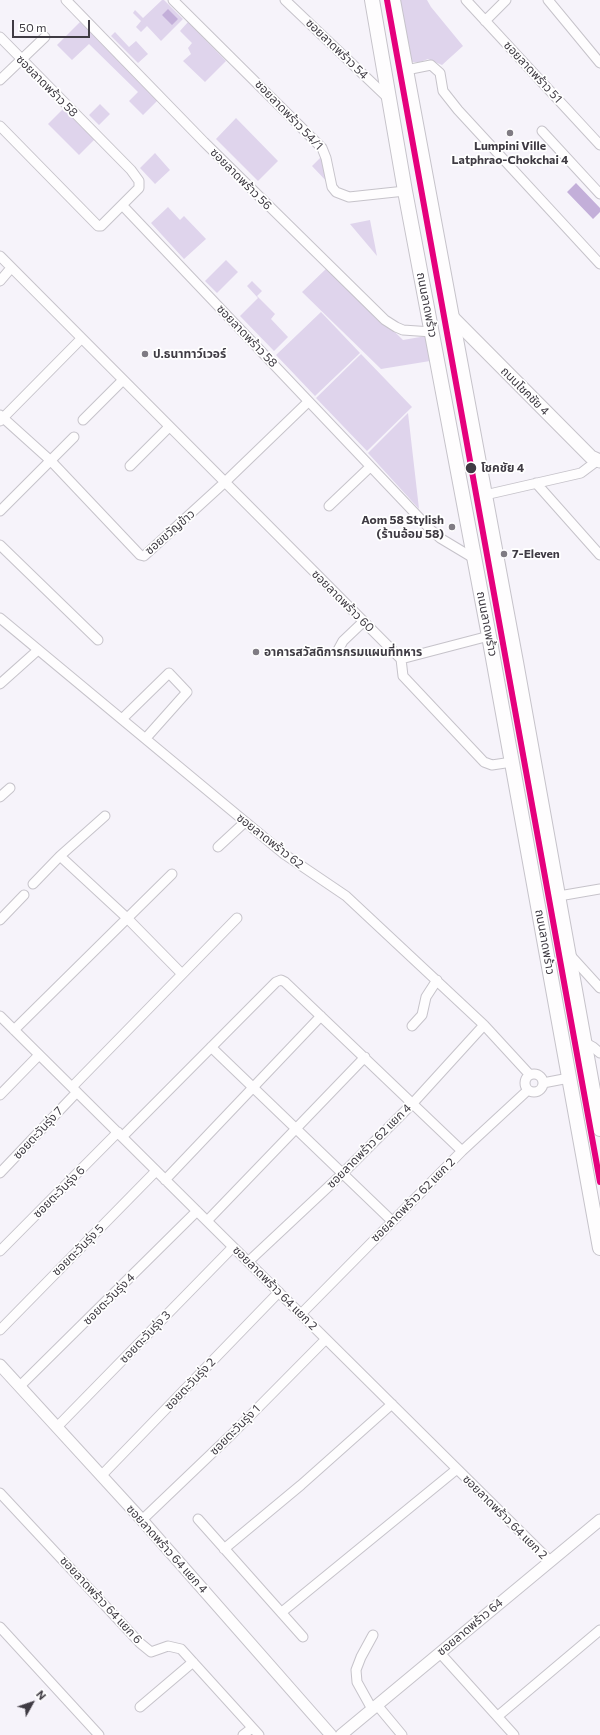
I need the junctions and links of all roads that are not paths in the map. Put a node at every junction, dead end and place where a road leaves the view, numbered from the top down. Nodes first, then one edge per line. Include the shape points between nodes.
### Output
1 (66, 0) edge
2 (173, 0) edge
3 (285, 0) edge
4 (372, 0) edge
5 (393, 0) edge
6 (466, 0) edge
7 (506, 0) edge
8 (548, 0) edge
9 (485, 21) junction
10 (0, 37) edge
11 (45, 37) dead end
12 (21, 60) junction
13 (600, 63) edge
14 (406, 70) junction
15 (0, 80) edge
16 (389, 99) junction
17 (0, 126) edge
18 (542, 131) dead end
19 (600, 145) edge
20 (405, 191) junction
21 (600, 194) edge
22 (123, 206) junction
23 (0, 256) edge
24 (600, 264) edge
25 (12, 268) junction
26 (0, 281) edge
27 (452, 317) junction
28 (432, 332) junction
29 (81, 339) junction
30 (123, 380) junction
31 (308, 402) junction
32 (1, 418) edge
33 (83, 420) dead end
34 (169, 427) junction
35 (74, 437) dead end
36 (599, 460) edge
37 (52, 461) junction
38 (130, 466) dead end
39 (370, 467) junction
40 (224, 483) junction
41 (536, 483) junction
42 (485, 495) junction
43 (329, 506) dead end
44 (0, 511) edge
45 (0, 545) edge
46 (600, 555) edge
47 (475, 559) junction
48 (0, 618) edge
49 (363, 622) junction
50 (489, 636) junction
51 (98, 640) dead end
52 (38, 650) junction
53 (337, 652) dead end
54 (401, 659) junction
55 (0, 684) edge
56 (123, 718) junction
57 (146, 738) junction
58 (512, 762) junction
59 (10, 788) dead end
60 (0, 797) edge
61 (105, 816) dead end
62 (245, 822) junction
63 (218, 847) dead end
64 (60, 856) junction
65 (172, 874) dead end
66 (33, 884) dead end
67 (600, 889) edge
68 (24, 895) dead end
69 (558, 896) junction
70 (537, 898) junction
71 (127, 918) junction
72 (237, 918) dead end
73 (0, 920) edge
74 (569, 954) junction
75 (182, 974) junction
76 (437, 980) junction
77 (600, 988) edge
78 (321, 1016) junction
79 (0, 1017) edge
80 (484, 1025) junction
81 (412, 1026) dead end
82 (14, 1030) junction
83 (584, 1042) junction
84 (211, 1047) junction
85 (600, 1053) edge
86 (39, 1055) junction
87 (365, 1057) junction
88 (530, 1075) junction
89 (569, 1078) junction
90 (543, 1083) junction
91 (253, 1088) junction
92 (74, 1090) junction
93 (528, 1090) junction
94 (597, 1094) edge
95 (0, 1095) edge
96 (413, 1103) junction
97 (295, 1129) junction
98 (600, 1129) edge
99 (120, 1134) junction
100 (462, 1151) junction
101 (156, 1171) junction
102 (0, 1173) edge
103 (342, 1174) junction
104 (165, 1180) junction
105 (197, 1211) junction
106 (207, 1221) junction
107 (392, 1221) junction
108 (233, 1247) junction
109 (600, 1248) edge
110 (0, 1251) edge
111 (248, 1262) junction
112 (279, 1292) junction
113 (301, 1314) junction
114 (0, 1330) edge
115 (326, 1339) junction
116 (0, 1365) edge
117 (20, 1386) junction
118 (392, 1404) junction
119 (57, 1427) junction
120 (457, 1469) junction
121 (101, 1476) junction
122 (0, 1493) edge
123 (198, 1519) dead end
124 (142, 1520) junction
125 (600, 1520) edge
126 (224, 1549) junction
127 (550, 1561) junction
128 (282, 1612) junction
129 (0, 1627) edge
130 (600, 1630) edge
131 (373, 1635) dead end
132 (303, 1637) dead end
133 (440, 1653) junction
134 (193, 1662) junction
135 (140, 1707) dead end
136 (374, 1707) junction
137 (498, 1716) junction
138 (252, 1728) junction
139 (98, 1735) edge
140 (243, 1735) edge
141 (259, 1735) edge
142 (331, 1735) edge
143 (340, 1735) edge
144 (402, 1735) edge
145 (514, 1735) edge

1 - 28 street, ซอยลาดพร้าว 56 via 226,164 385,320 403,330
2 - 20 street, ซอยลาดพร้าว 54/1 via 322,148 332,187 336,192 348,197
3 - 16 street, ซอยลาดพร้าว 54
4 - 16 main road, ถนนลาดพร้าว
5 - 14 main road, ถนนลาดพร้าว
6 - 9 street, ซอยลาดพร้าว 51
7 - 9 street
8 - 13 street
9 - 19 street, ซอยลาดพร้าว 51
10 - 12 street, ซอยลาดพร้าว 58
11 - 12 street
12 - 15 street
12 - 22 street, ซอยลาดพร้าว 58 via 137,177 139,188
14 - 24 street via 431,65 440,73 443,91 458,110
14 - 27 main road, ถนนลาดพร้าว
16 - 20 main road, ถนนลาดพร้าว
17 - 22 street, ซอยลาดพร้าว 58 via 98,226
18 - 21 street
20 - 28 main road, ถนนลาดพร้าว
22 - 31 street, ซอยลาดพร้าว 58
23 - 25 street, ซอยลาดพร้าว 60
25 - 26 street
25 - 29 street, ซอยลาดพร้าว 60
27 - 36 main road, ถนนโชคชัย 4 via 591,457
27 - 42 main road, ถนนลาดพร้าว
28 - 47 main road, ถนนลาดพร้าว
29 - 30 street, ซอยลาดพร้าว 60
29 - 32 street
30 - 33 street
30 - 34 street, ซอยลาดพร้าว 60
31 - 39 street, ซอยลาดพร้าว 58
31 - 40 street, ซอยขวัญข้าว
32 - 37 street, ซอยขวัญข้าว
34 - 38 street
34 - 40 street, ซอยลาดพร้าว 60
35 - 37 street
36 - 41 street via 581,473
37 - 40 street, ซอยขวัญข้าว via 140,555 144,556
37 - 44 street
39 - 43 street
39 - 47 street, ซอยลาดพร้าว 58 via 440,538
40 - 49 street, ซอยลาดพร้าว 60
41 - 42 street
41 - 46 street
42 - 69 main road, ถนนลาดพร้าว
45 - 51 street
47 - 50 main road, ถนนลาดพร้าว
48 - 52 street, ซอยลาดพร้าว 62
49 - 53 street via 343,641
49 - 54 street, ซอยลาดพร้าว 60
50 - 54 street
50 - 58 main road, ถนนลาดพร้าว
52 - 55 street
52 - 56 street, ซอยลาดพร้าว 62
54 - 58 street via 403,676 484,762 492,765
56 - 57 street, ซอยลาดพร้าว 62
56 - 57 street via 169,673 187,692
57 - 62 street, ซอยลาดพร้าว 62
58 - 70 main road, ถนนลาดพร้าว
59 - 60 street
61 - 64 street
62 - 63 street
62 - 76 street, ซอยลาดพร้าว 62 via 284,854 346,896
64 - 66 street
64 - 71 street
65 - 71 street
67 - 69 street
68 - 73 street
69 - 70 main road
69 - 74 main road, ถนนลาดพร้าว
70 - 89 main road, ถนนลาดพร้าว
71 - 75 street
71 - 82 street
72 - 75 street, ซอยตะวันรุ่ง 7
74 - 77 street
74 - 83 main road, ถนนลาดพร้าว
75 - 92 street, ซอยตะวันรุ่ง 7
76 - 80 street, ซอยลาดพร้าว 62
76 - 81 street via 426,998 422,1014
78 - 84 street, ซอยตะวันรุ่ง 6 via 281,980 276,982
78 - 87 street
78 - 91 street
79 - 82 street, ซอยลาดพร้าว 64 แยก 2
80 - 88 street, ซอยลาดพร้าว 62
80 - 96 street, ซอยลาดพร้าว 62 แยก 4
82 - 86 street, ซอยลาดพร้าว 64 แยก 2
83 - 85 street
83 - 94 main road, ถนนลาดพร้าว
84 - 91 street
84 - 99 street, ซอยตะวันรุ่ง 6
86 - 92 street, ซอยลาดพร้าว 64 แยก 2
86 - 95 street
87 - 96 street
87 - 97 street
88 - 90 street, ซอยลาดพร้าว 62 via 539,1075
88 - 93 street via 525,1082
89 - 90 street
89 - 109 main road, ถนนลาดพร้าว
90 - 93 street via 537,1092
91 - 97 street
91 - 104 street
92 - 99 street, ซอยลาดพร้าว 64 แยก 2
92 - 102 street, ซอยตะวันรุ่ง 7
93 - 100 street, ซอยลาดพร้าว 62 แยก 2
94 - 98 main road, ถนนลาดพร้าว
96 - 100 street
96 - 103 street, ซอยลาดพร้าว 62 แยก 4
97 - 103 street
97 - 106 street
99 - 101 street, ซอยลาดพร้าว 64 แยก 2
99 - 110 street, ซอยตะวันรุ่ง 6
100 - 107 street, ซอยลาดพร้าว 62 แยก 2
101 - 104 street, ซอยลาดพร้าว 64 แยก 2
101 - 114 street, ซอยตะวันรุ่ง 5
103 - 107 street
103 - 111 street, ซอยลาดพร้าว 62 แยก 4
104 - 105 street, ซอยลาดพร้าว 64 แยก 2
105 - 106 street, ซอยลาดพร้าว 64 แยก 2
105 - 117 street, ซอยตะวันรุ่ง 4
106 - 108 street, ซอยลาดพร้าว 64 แยก 2
107 - 113 street, ซอยลาดพร้าว 62 แยก 2
108 - 111 street, ซอยลาดพร้าว 64 แยก 2
108 - 119 street, ซอยตะวันรุ่ง 3
111 - 112 street, ซอยลาดพร้าว 64 แยก 2
112 - 113 street, ซอยลาดพร้าว 64 แยก 2
112 - 121 street, ซอยตะวันรุ่ง 2
113 - 115 street, ซอยลาดพร้าว 64 แยก 2
115 - 118 street, ซอยลาดพร้าว 64 แยก 2
115 - 124 street, ซอยตะวันรุ่ง 1
116 - 117 street, ซอยลาดพร้าว 64 แยก 4
117 - 119 street, ซอยลาดพร้าว 64 แยก 4
118 - 120 street, ซอยลาดพร้าว 64 แยก 2
118 - 126 street
119 - 121 street, ซอยลาดพร้าว 64 แยก 4
120 - 127 street, ซอยลาดพร้าว 64 แยก 2
120 - 128 street
121 - 124 street, ซอยลาดพร้าว 64 แยก 4
122 - 134 street, ซอยลาดพร้าว 64 แยก 6 via 140,1643 151,1652 168,1646 181,1649
123 - 126 street
124 - 142 street, ซอยลาดพร้าว 64 แยก 4
125 - 127 street, ซอยลาดพร้าว 64
126 - 128 street
127 - 133 street, ซอยลาดพร้าว 64
128 - 132 street
129 - 139 street
130 - 137 street
131 - 136 street via 356,1670 357,1682
133 - 136 street, ซอยลาดพร้าว 64
133 - 137 street
134 - 135 street
134 - 138 street, ซอยลาดพร้าว 64 แยก 6
136 - 143 street, ซอยลาดพร้าว 64
136 - 144 street
137 - 145 street
138 - 140 street
138 - 141 street, ซอยลาดพร้าว 64 แยก 6

